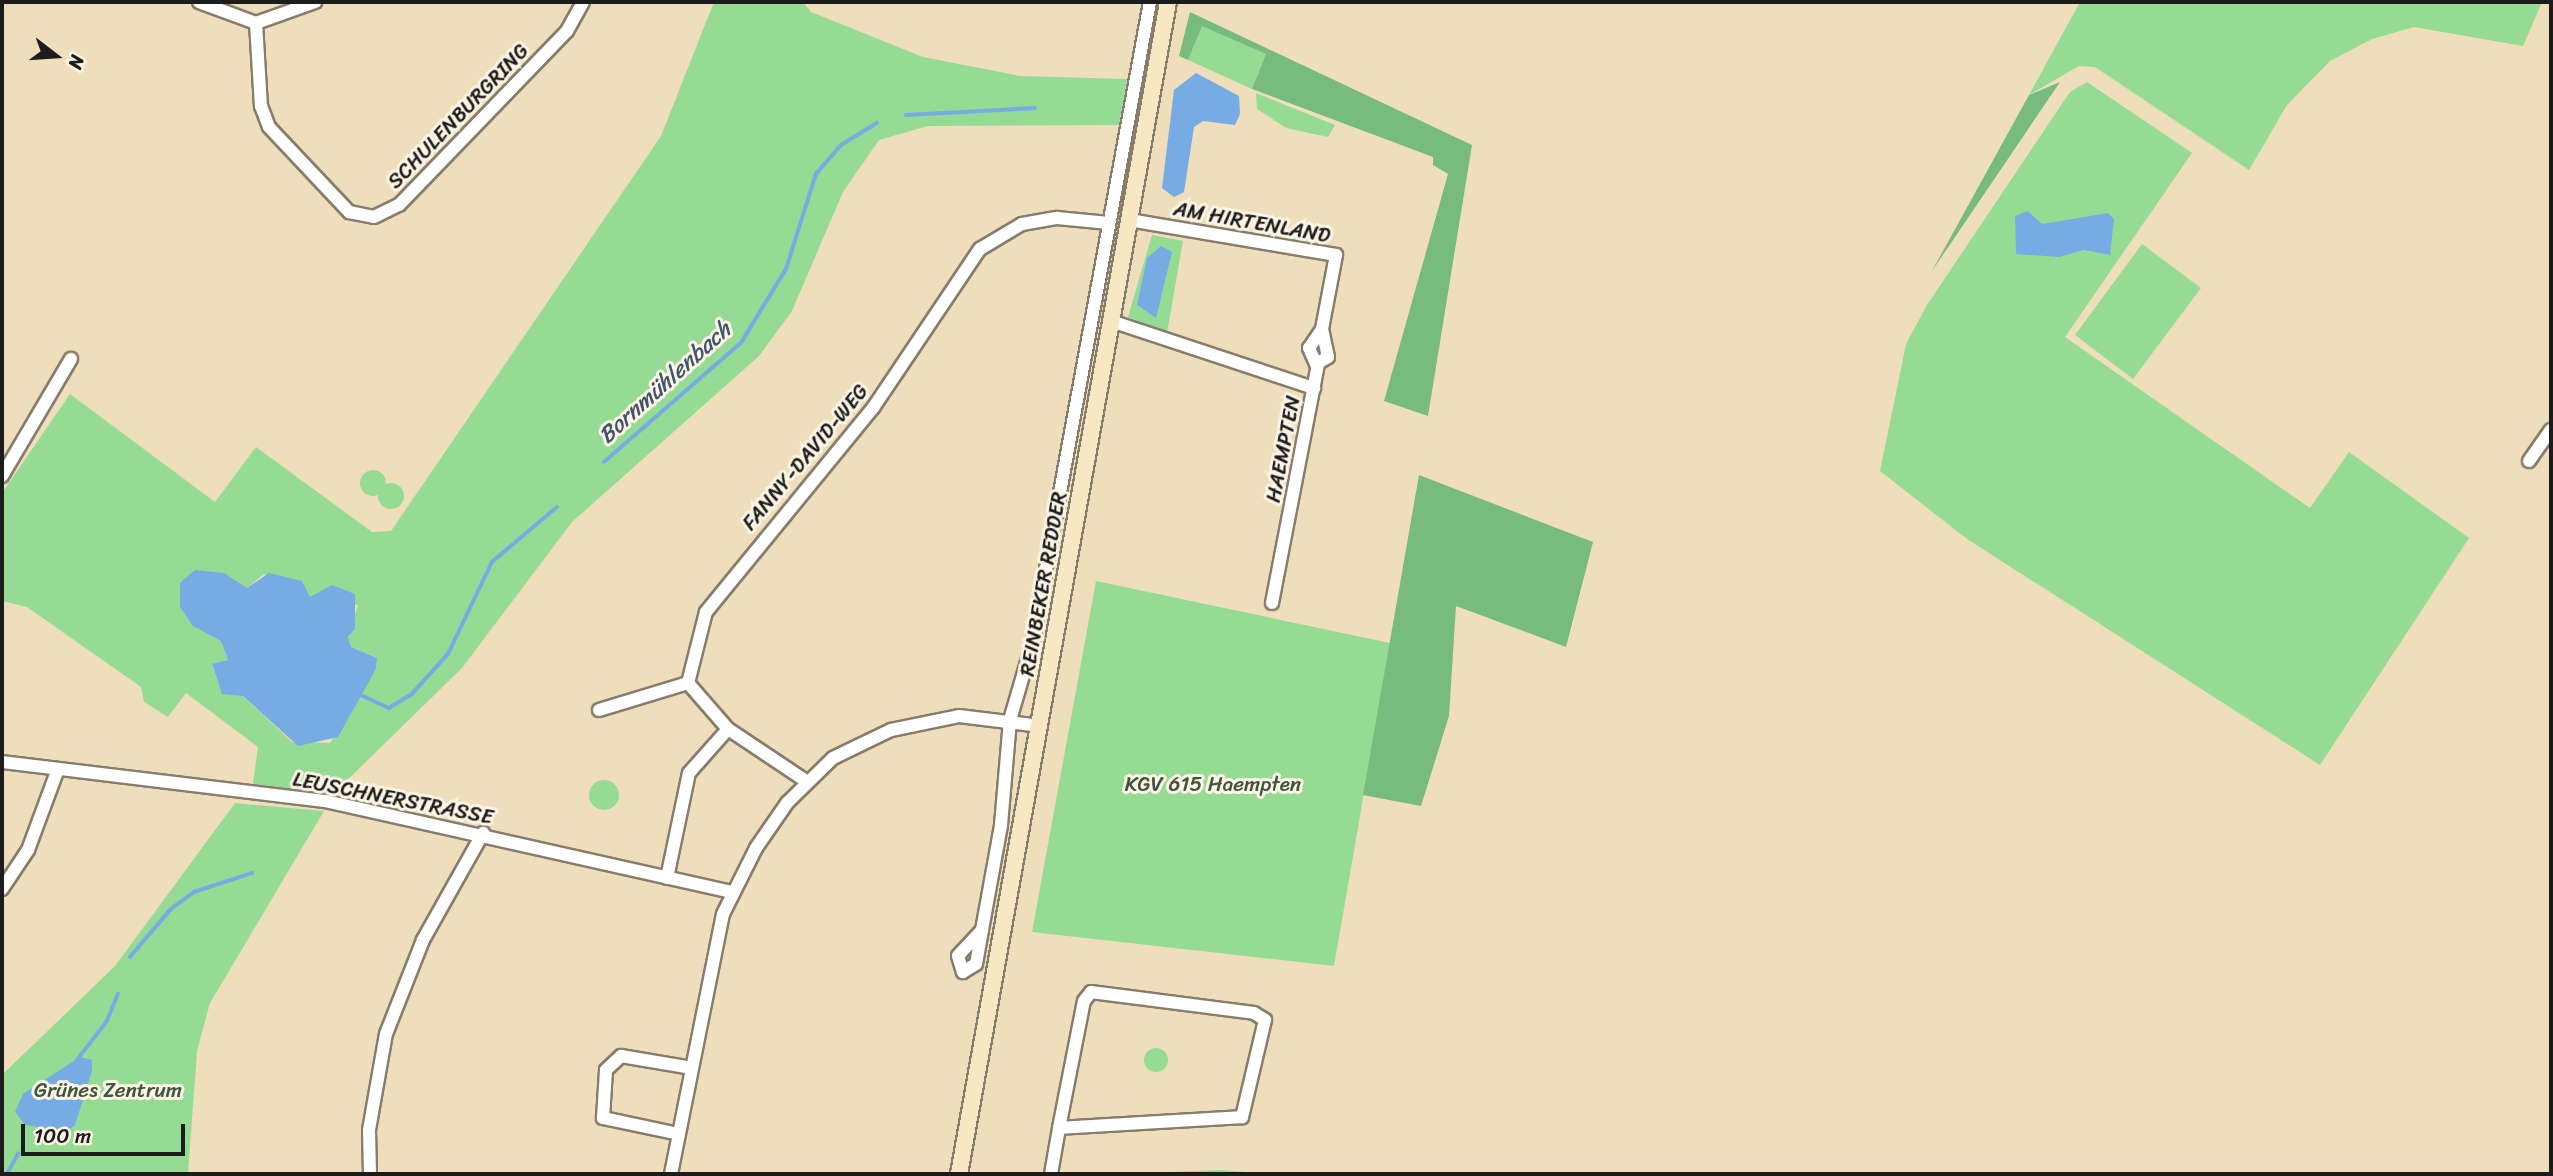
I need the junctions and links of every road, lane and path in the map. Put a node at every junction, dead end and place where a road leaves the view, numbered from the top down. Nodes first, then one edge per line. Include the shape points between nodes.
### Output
1 (199, 2) edge
2 (315, 2) edge
3 (583, 2) edge
4 (1150, 2) edge
5 (1168, 2) edge
6 (256, 23) junction
7 (1129, 220) junction
8 (1109, 223) junction
9 (1111, 321) junction
10 (1322, 329) junction
11 (71, 359) dead end
12 (1318, 364) junction
13 (1314, 388) junction
14 (2551, 430) edge
15 (2529, 461) dead end
16 (2, 476) edge
17 (1272, 603) dead end
18 (688, 683) junction
19 (599, 710) dead end
20 (1010, 720) junction
21 (1040, 726) junction
22 (728, 729) junction
23 (2, 762) edge
24 (58, 769) junction
25 (806, 781) junction
26 (483, 833) junction
27 (667, 878) junction
28 (2, 889) edge
29 (731, 892) junction
30 (982, 930) dead end
31 (692, 1068) junction
32 (1059, 1128) junction
33 (679, 1134) junction
34 (370, 1174) edge
35 (671, 1174) edge
36 (959, 1174) edge
37 (1051, 1174) edge

1 - 6 street
2 - 6 street
3 - 6 street, SCHULENBURGRING via 567,31 399,205 374,217 349,212 269,127 261,106
4 - 8 street, REINBEKER REDDER
5 - 7 main road, REINBEKER REDDER
7 - 9 main road, REINBEKER REDDER
7 - 10 street, AM HIRTENLAND via 1336,255
8 - 18 street, FANNY-DAVID-WEG via 1057,218 1022,224 980,250 873,408 706,612
8 - 20 street, REINBEKER REDDER via 1032,645
9 - 13 street, HAEMPTEN
9 - 21 main road, REINBEKER REDDER
10 - 12 street, AM HIRTENLAND via 1328,357
10 - 12 street, AM HIRTENLAND via 1308,355
11 - 16 street
12 - 13 street, AM HIRTENLAND
13 - 17 street, HAEMPTEN
14 - 15 street
18 - 19 street
18 - 22 street
20 - 21 street
20 - 25 street via 959,716 891,730 857,743
20 - 30 street, REINBEKER REDDER via 1001,825
21 - 36 main road, REINBEKER REDDER
22 - 25 street
22 - 27 street via 689,773
23 - 24 street, LEUSCHNERSTRASSE
24 - 26 street, LEUSCHNERSTRASSE via 324,801
24 - 28 street via 28,850
25 - 29 street
26 - 27 street, LEUSCHNERSTRASSE
26 - 34 street via 423,940 386,1034 369,1130
27 - 29 street, LEUSCHNERSTRASSE
29 - 31 street
31 - 33 street
31 - 33 street via 621,1056 606,1069 603,1118
32 - 32 street via 1084,1001 1092,991 1254,1013 1265,1020 1242,1117
32 - 37 street
33 - 35 street

